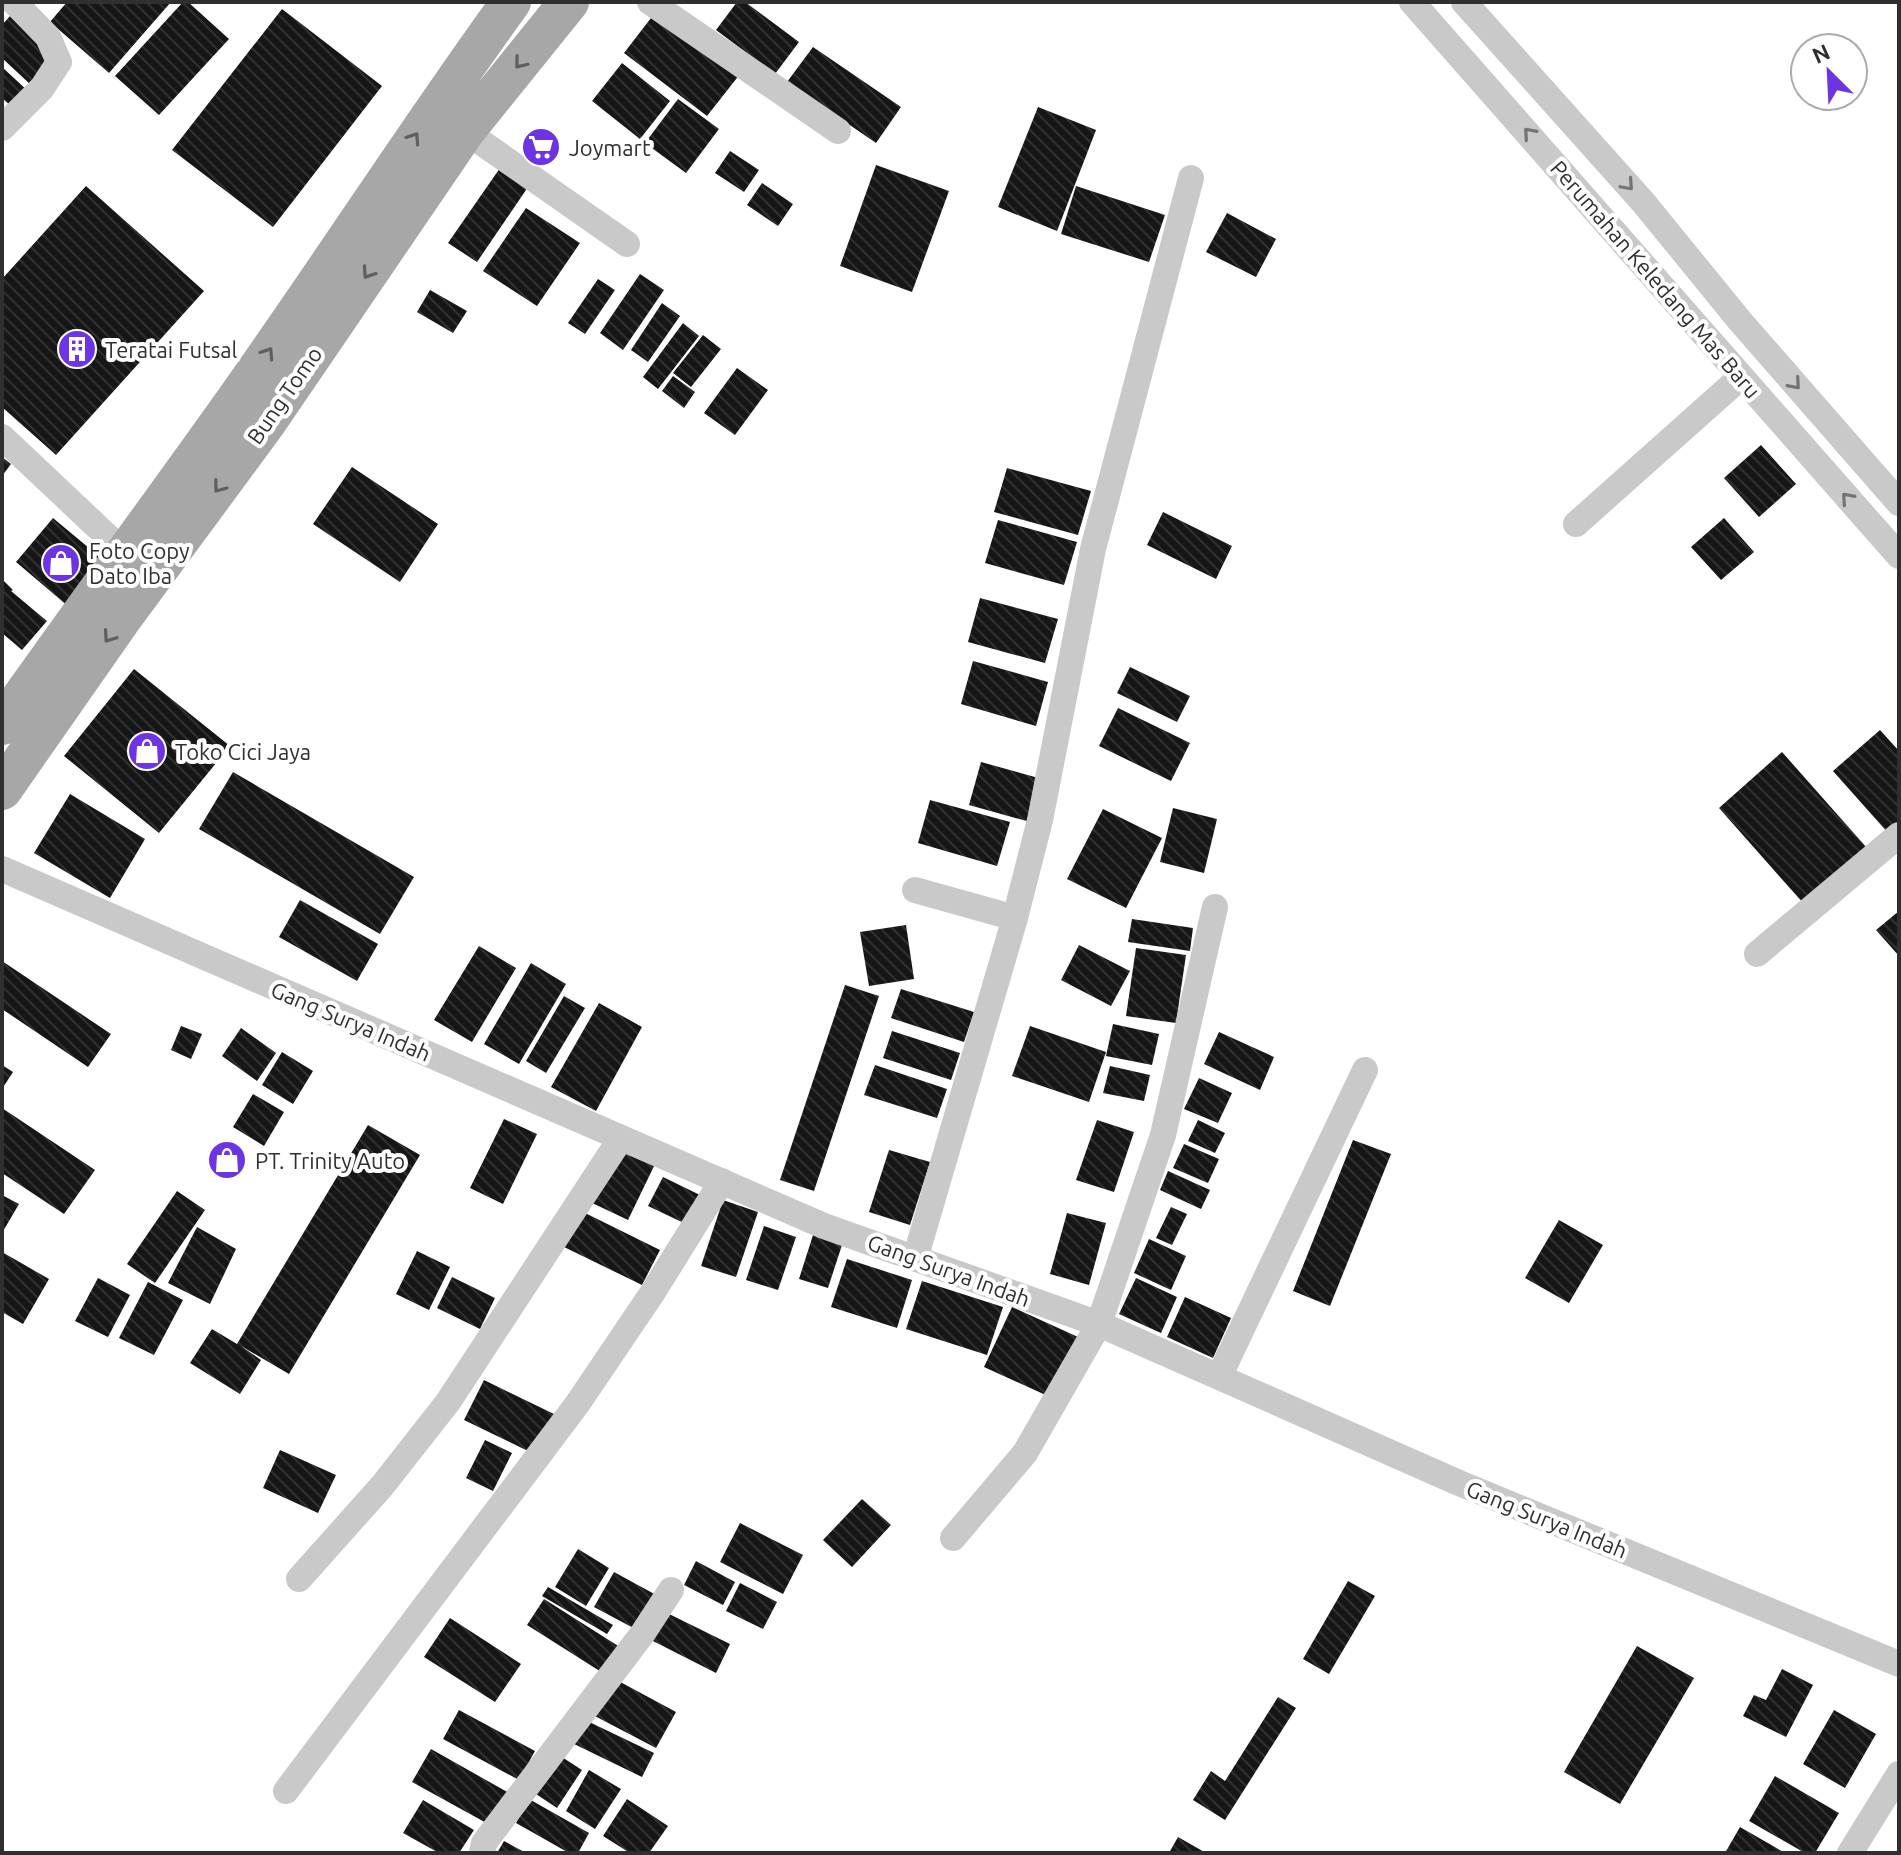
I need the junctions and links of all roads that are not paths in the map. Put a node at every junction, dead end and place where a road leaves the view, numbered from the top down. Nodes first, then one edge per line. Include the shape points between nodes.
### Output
1 (14, 2) edge
2 (511, 2) edge
3 (650, 2) edge
4 (1412, 2) edge
5 (1464, 2) edge
6 (566, 3) edge
7 (2, 128) edge
8 (465, 131) junction
9 (838, 131) dead end
10 (1191, 178) dead end
11 (627, 244) dead end
12 (1740, 321) junction
13 (1713, 346) junction
14 (1741, 377) junction
15 (251, 411) junction
16 (2, 437) edge
17 (1899, 503) edge
18 (1576, 524) dead end
19 (1899, 556) edge
20 (139, 563) junction
21 (2, 725) edge
22 (2, 790) edge
23 (1899, 835) edge
24 (2, 869) edge
25 (915, 890) dead end
26 (1215, 907) dead end
27 (1015, 918) junction
28 (1757, 954) dead end
29 (1365, 1070) dead end
30 (621, 1138) junction
31 (722, 1181) junction
32 (915, 1259) junction
33 (1099, 1324) junction
34 (1219, 1377) junction
35 (953, 1538) dead end
36 (299, 1579) dead end
37 (671, 1590) dead end
38 (1899, 1664) edge
39 (1899, 1774) edge
40 (286, 1791) dead end
41 (482, 1853) edge
42 (1850, 1853) edge

1 - 7 street via 48,37 59,62 42,88
15 -> 2 main road, Bung Tomo via 432,111
3 - 9 street
13 -> 4 street, Perumahan Keledang Mas Baru
5 -> 12 street via 1643,202
6 -> 8 main road, Bung Tomo
8 - 11 street
8 -> 15 main road, Bung Tomo
10 - 27 street via 1093,549 1040,820
12 - 13 street
12 -> 17 street
13 - 14 street, Perumahan Keledang Mas Baru
14 - 18 street
19 -> 14 street, Perumahan Keledang Mas Baru
15 - 20 main road, Bung Tomo
16 - 20 street
20 - 21 main road, Bung Tomo
20 -> 22 main road, Bung Tomo
23 - 28 street
24 - 30 street, Gang Surya Indah
25 - 27 street
26 - 33 street via 1163,1135
27 - 32 street
29 - 34 street
30 - 31 street, Gang Surya Indah
30 - 36 street via 448,1402
31 - 32 street, Gang Surya Indah
31 - 40 street via 578,1403
32 - 33 street, Gang Surya Indah
33 - 34 street, Gang Surya Indah
33 - 35 street via 1025,1453
34 - 38 street, Gang Surya Indah via 1459,1483
37 - 41 street via 484,1843
39 - 42 street

